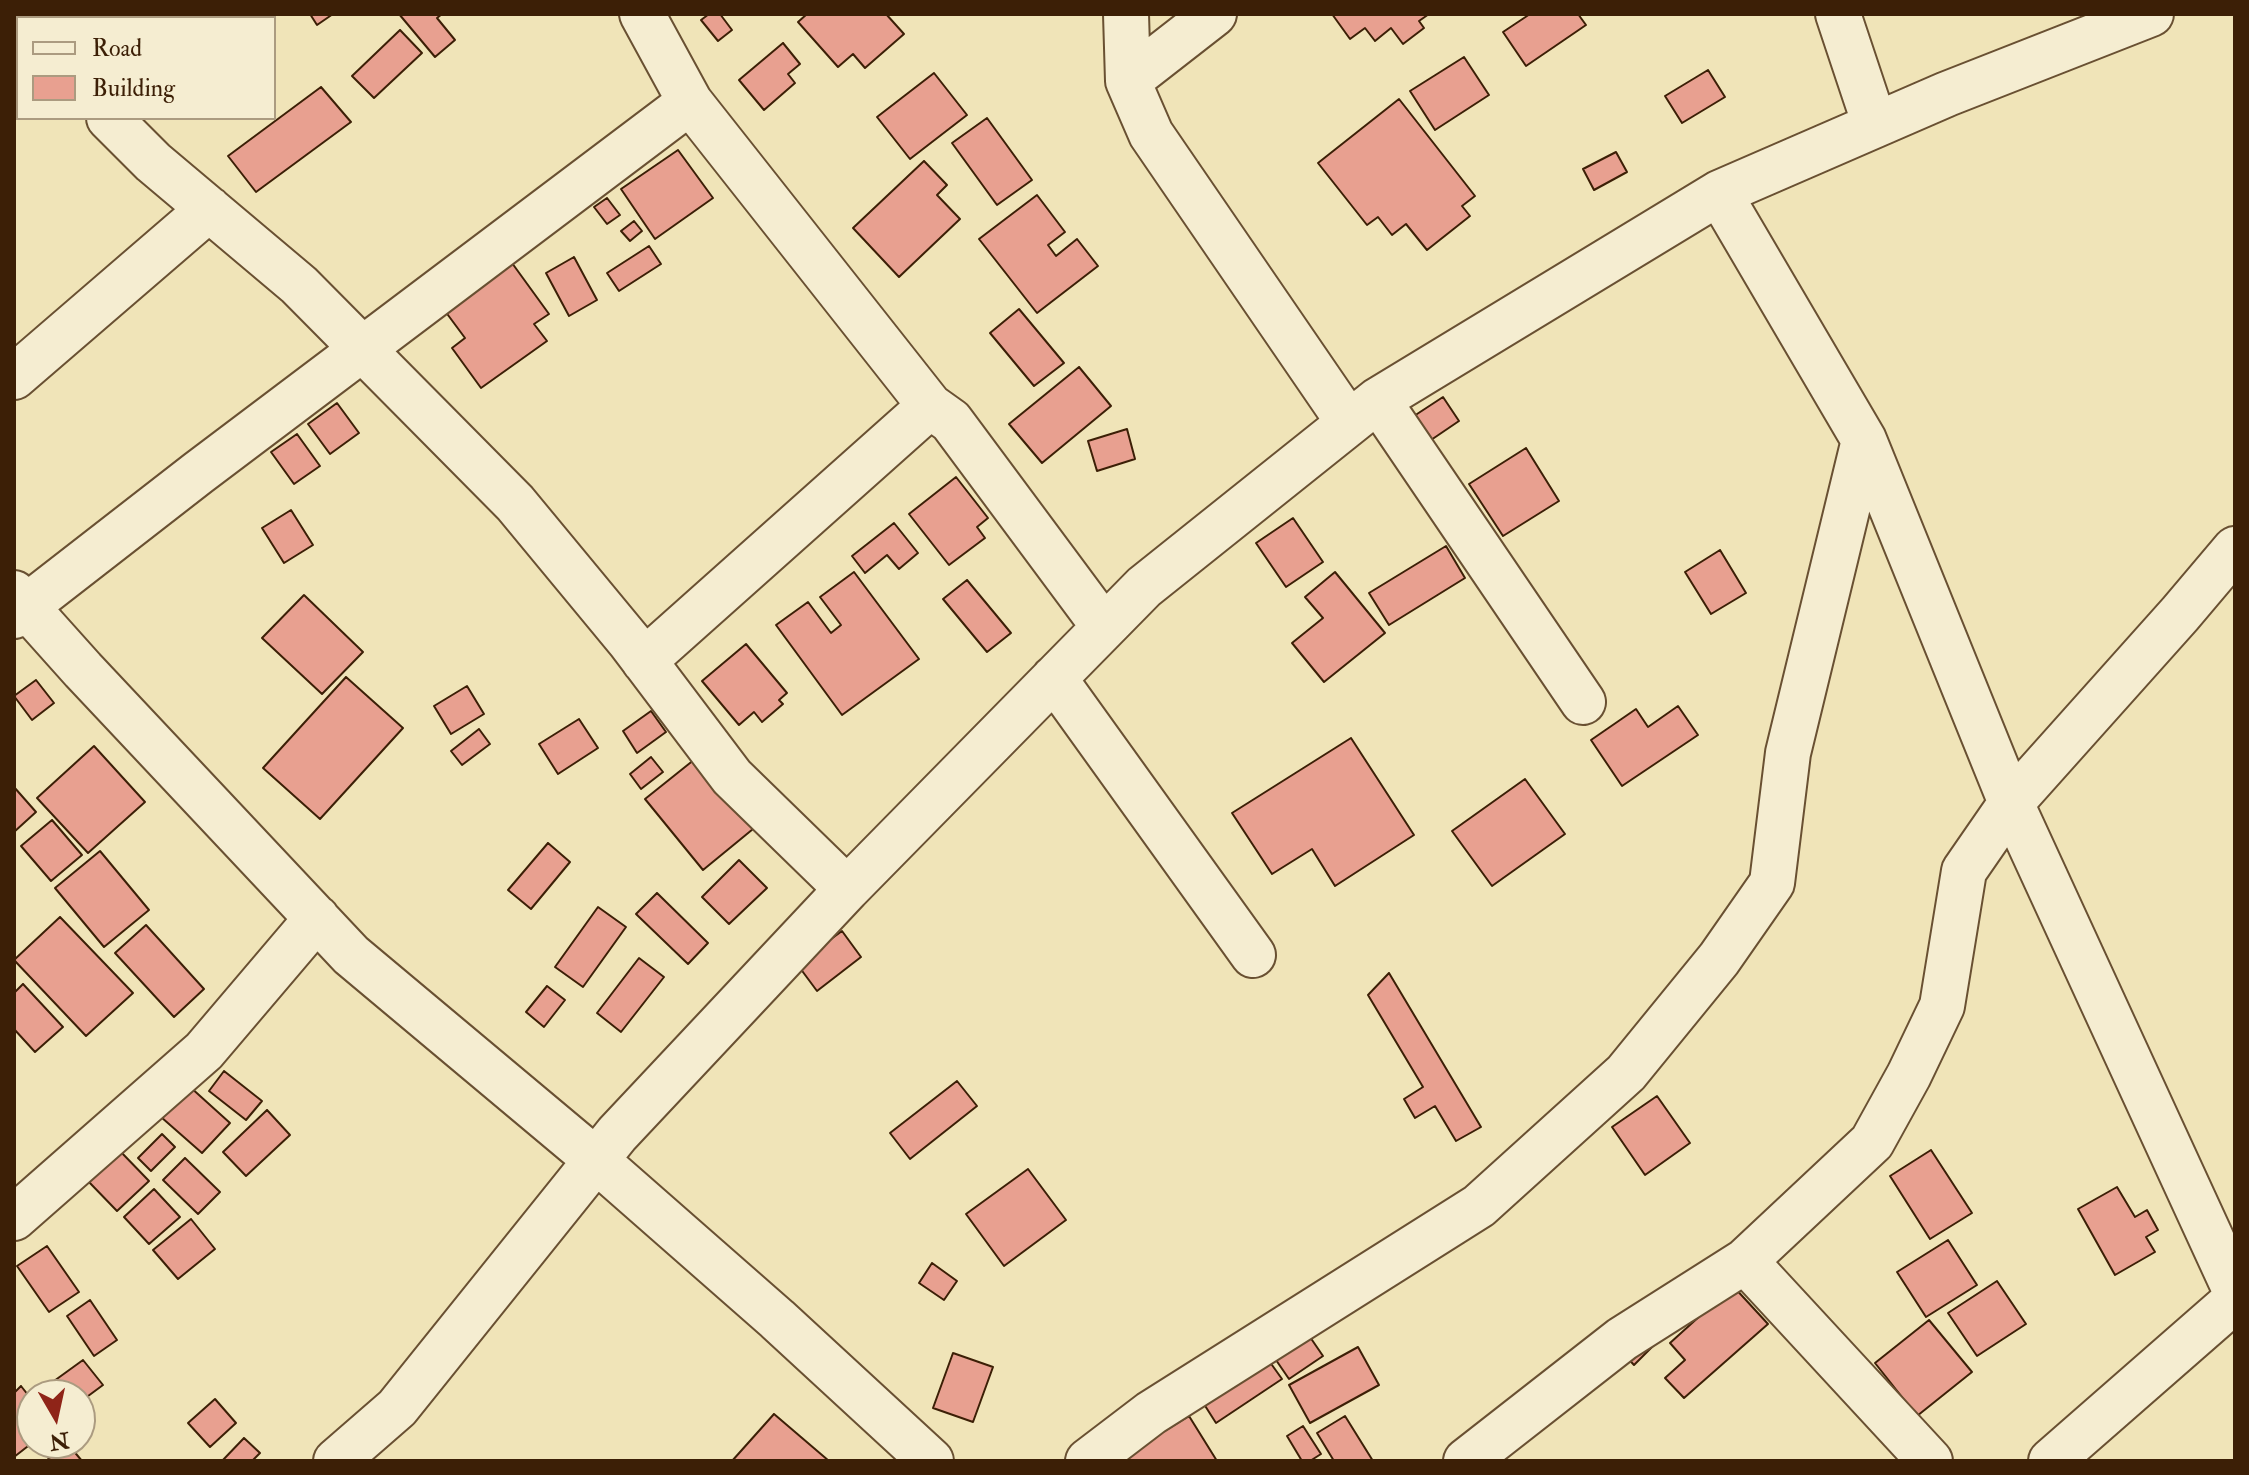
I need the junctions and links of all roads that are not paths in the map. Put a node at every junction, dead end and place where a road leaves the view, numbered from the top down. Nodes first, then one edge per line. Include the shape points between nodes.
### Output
1 (642, 14) edge
2 (1126, 14) edge
3 (1214, 14) edge
4 (1838, 14) edge
5 (2151, 14) edge
6 (1128, 81) junction
7 (690, 102) junction
8 (111, 120) edge
9 (1875, 125) junction
10 (1719, 193) junction
11 (209, 209) junction
12 (363, 349) junction
13 (14, 377) edge
14 (930, 406) junction
15 (1364, 412) junction
16 (1864, 440) junction
17 (2235, 549) edge
18 (18, 605) edge
19 (1104, 627) junction
20 (644, 661) junction
21 (1054, 678) junction
22 (1583, 702) dead end
23 (2011, 803) junction
24 (847, 889) junction
25 (317, 918) junction
26 (1253, 955) dead end
27 (597, 1161) junction
28 (14, 1218) edge
29 (1745, 1261) junction
30 (2235, 1290) edge
31 (2235, 1300) edge
32 (336, 1461) edge
33 (931, 1461) edge
34 (1088, 1461) edge
35 (1466, 1461) edge
36 (1930, 1461) edge
37 (2051, 1461) edge

1 - 7 street
2 - 6 street
3 - 6 street
4 - 9 street
5 - 9 street
6 - 15 street via 1151,134
7 - 12 street
7 - 14 street
8 - 11 street
9 - 10 street
10 - 15 street
10 - 16 street
11 - 12 street via 299,285
11 - 13 street
12 - 18 street
12 - 20 street via 515,503
14 - 19 street via 951,421
14 - 20 street
15 - 19 street via 1144,587
15 - 22 street
16 - 23 street
16 - 34 street via 1788,753 1772,883 1719,959 1626,1073 1479,1206 1151,1413
17 - 23 street
18 - 25 street
19 - 21 street
20 - 24 street via 732,777
21 - 24 street
21 - 26 street
23 - 29 street via 1964,871 1942,1006 1872,1142
23 - 30 street
24 - 27 street
25 - 27 street via 351,955
25 - 28 street via 204,1051
27 - 32 street via 397,1408
27 - 33 street
29 - 35 street via 1622,1339
29 - 36 street
31 - 37 street

